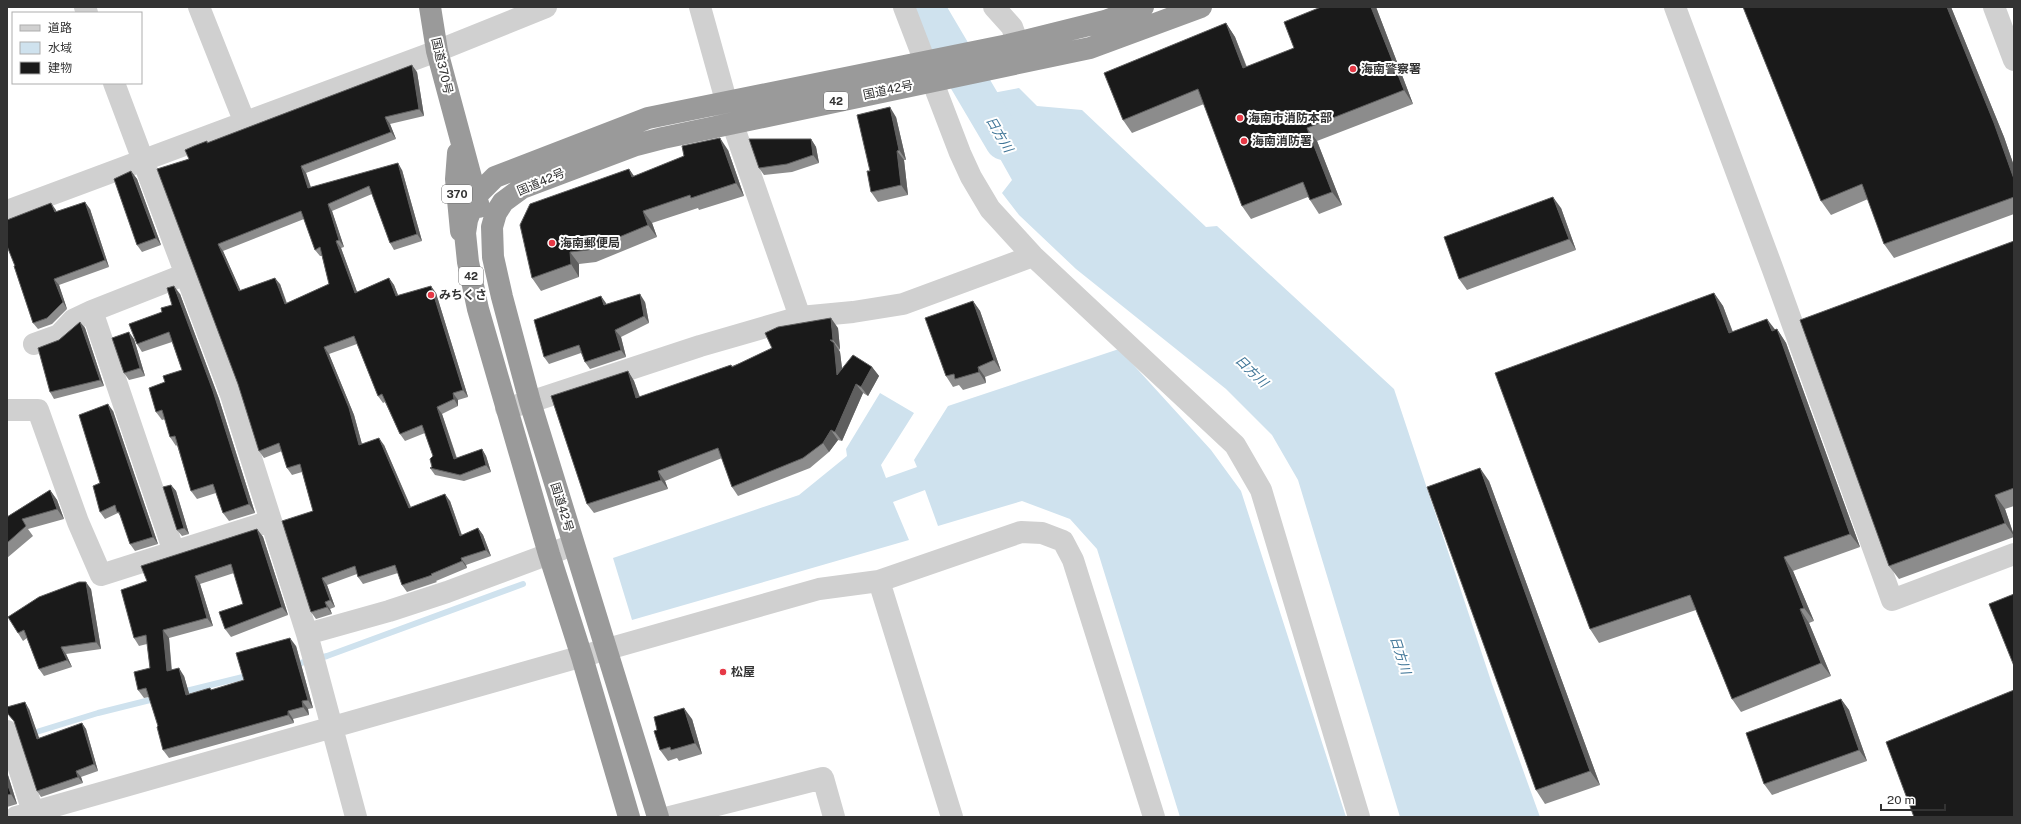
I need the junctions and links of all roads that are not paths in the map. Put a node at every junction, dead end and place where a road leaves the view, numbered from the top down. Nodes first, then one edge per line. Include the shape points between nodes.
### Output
1 (199, 7) edge
2 (430, 7) edge
3 (546, 7) edge
4 (700, 7) edge
5 (904, 7) edge
6 (994, 7) edge
7 (1143, 7) edge
8 (1201, 7) edge
9 (1675, 7) edge
10 (1994, 7) edge
11 (437, 51) junction
12 (1016, 54) junction
13 (2014, 60) edge
14 (933, 71) junction
15 (114, 84) edge
16 (730, 112) junction
17 (245, 122) junction
18 (456, 124) junction
19 (144, 160) junction
20 (531, 162) junction
21 (476, 196) junction
22 (7, 211) edge
23 (1033, 256) junction
24 (493, 257) junction
25 (468, 262) junction
26 (186, 274) junction
27 (92, 311) junction
28 (800, 317) junction
29 (34, 344) dead end
30 (530, 402) junction
31 (506, 408) junction
32 (7, 410) edge
33 (271, 521) junction
34 (573, 545) junction
35 (174, 552) junction
36 (549, 554) junction
37 (2014, 554) edge
38 (879, 581) junction
39 (307, 634) junction
40 (607, 650) junction
41 (582, 657) junction
42 (332, 727) junction
43 (7, 731) edge
44 (24, 814) edge
45 (356, 817) edge
46 (629, 817) edge
47 (658, 817) edge
48 (670, 817) edge
49 (834, 817) edge
50 (952, 817) edge
51 (1154, 817) edge
52 (1359, 817) edge

1 - 17 street
2 - 11 highway, 国道370号 / 370
3 - 11 street
4 - 16 street
5 - 14 street
6 - 12 street via 1012,27
7 - 12 highway, 国道42号 / 42
8 - 12 highway, 国道42号 / 42 via 1090,48
9 - 37 street via 1892,600
10 - 13 street
11 - 17 street
11 - 18 highway, 国道370号 / 370
12 - 14 highway, 国道42号 / 42
14 - 16 highway, 国道42号 / 42
14 - 23 street via 960,153 982,197 999,221
15 - 19 street
16 - 20 highway, 国道42号 / 42 via 648,118
16 - 24 highway, 国道42号 / 42 via 636,145 516,192 503,202 494,218
16 - 28 street
17 - 19 street
18 - 20 highway, 国道370号 / 370 via 470,156 484,168 508,168
18 - 21 highway, 国道370号 / 370
18 - 25 highway, 国道370号 / 370 via 459,220
19 - 22 street
19 - 26 street
20 - 21 highway, 国道42号 / 42 via 496,177
21 - 24 highway, 国道370号 / 370
21 - 25 highway, 国道42号 / 42 via 465,233
23 - 28 street via 903,304
23 - 52 street via 1235,445 1260,490
24 - 30 highway, 国道42号 / 42
25 - 31 highway, 国道42号 / 42 via 478,309
26 - 27 street
26 - 33 street via 231,395
27 - 29 street via 73,320 59,335
27 - 35 street
28 - 30 street via 700,346
30 - 31 street
30 - 34 highway, 国道42号 / 42
31 - 36 highway, 国道42号 / 42
32 - 35 street via 38,410 78,522 101,575
33 - 35 street
33 - 39 street
34 - 36 street
34 - 40 highway, 国道42号 / 42
36 - 39 street via 447,592
36 - 41 highway, 国道42号 / 42
38 - 40 street via 819,589
38 - 50 street
38 - 51 street via 1021,532 1042,533 1063,541 1073,560
39 - 42 street
40 - 41 street
40 - 47 highway, 国道42号 / 42
41 - 42 street
41 - 46 highway, 国道42号 / 42
42 - 44 street
42 - 45 street
43 - 44 street
48 - 49 street via 823,778

